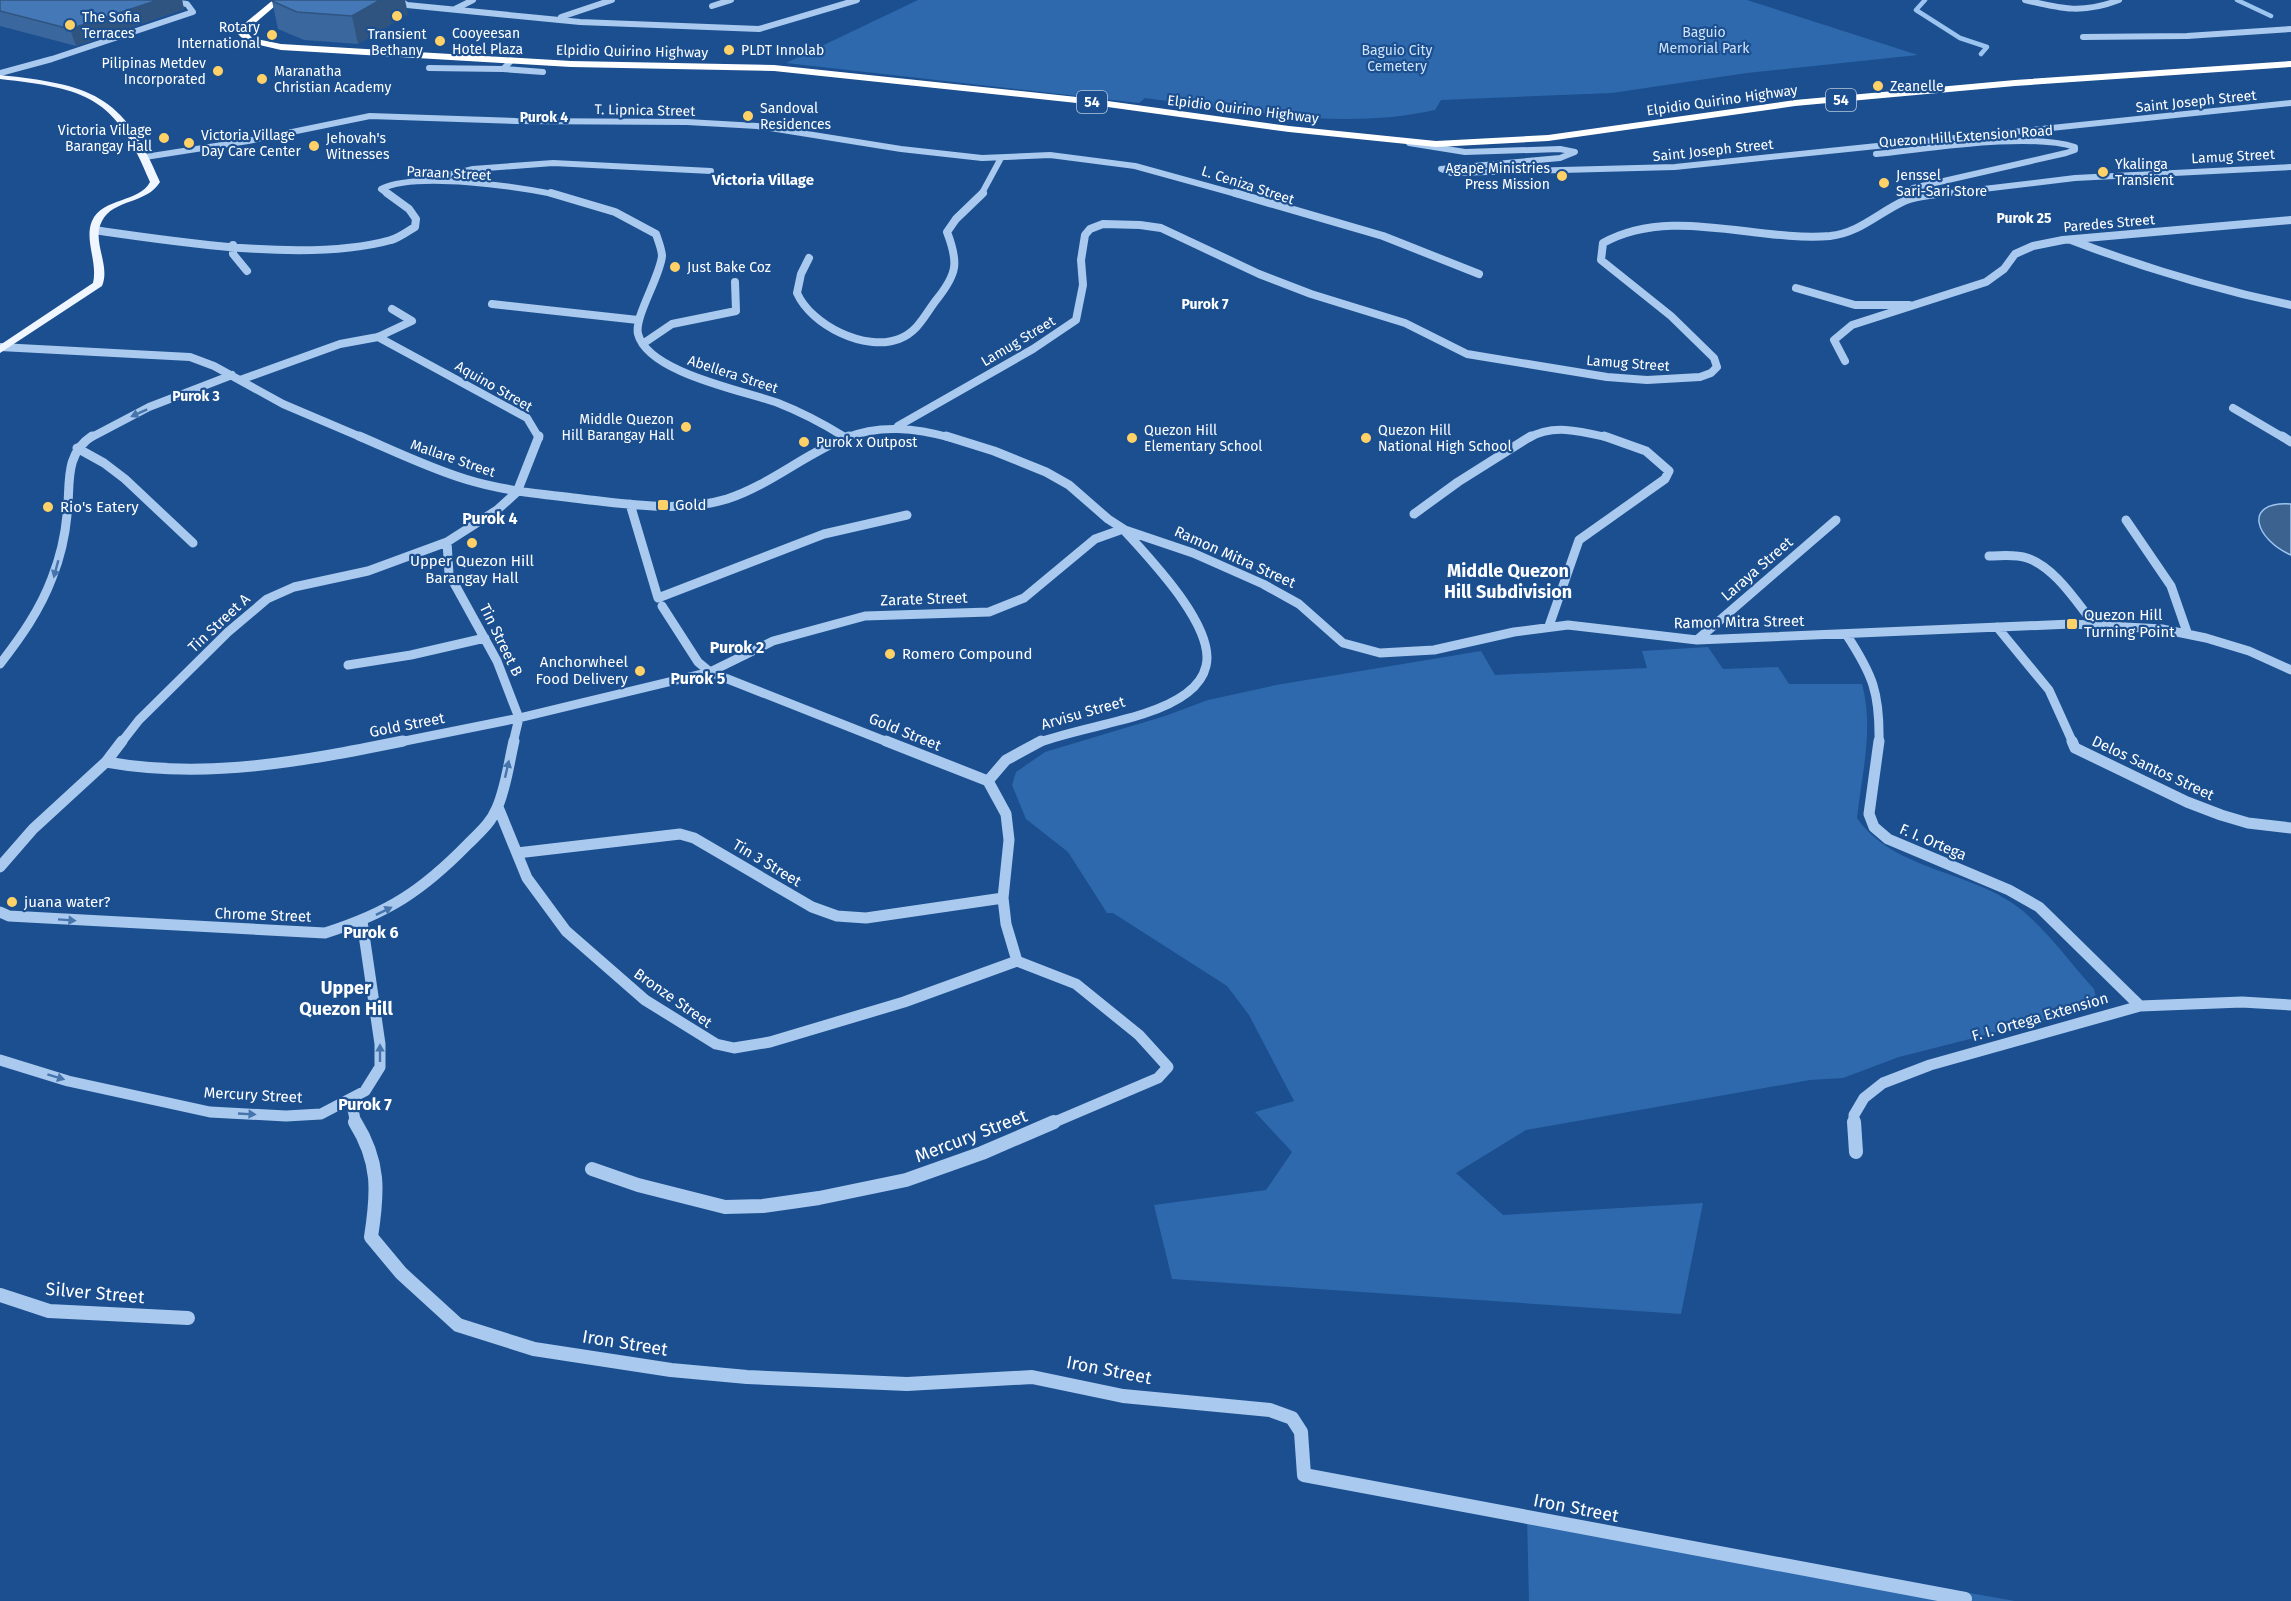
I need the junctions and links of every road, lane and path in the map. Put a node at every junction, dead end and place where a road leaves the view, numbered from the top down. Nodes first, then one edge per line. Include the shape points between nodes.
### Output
1 (279, 0) edge
2 (399, 0) edge
3 (473, 0) edge
4 (612, 0) edge
5 (731, 0) edge
6 (857, 0) edge
7 (2025, 0) edge
8 (2119, 0) edge
9 (164, 2) edge
10 (712, 6) dead end
11 (455, 9) junction
12 (555, 20) junction
13 (2291, 29) edge
14 (2083, 37) dead end
15 (511, 61) junction
16 (2291, 64) edge
17 (429, 68) dead end
18 (503, 69) junction
19 (543, 72) dead end
20 (0, 75) edge
21 (2291, 103) edge
22 (1409, 142) junction
23 (1812, 153) junction
24 (145, 156) junction
25 (1001, 158) junction
26 (2291, 167) edge
27 (711, 171) dead end
28 (423, 182) junction
29 (1906, 200) junction
30 (2291, 220) edge
31 (94, 230) junction
32 (2068, 239) junction
33 (233, 245) junction
34 (809, 258) dead end
35 (247, 271) dead end
36 (1479, 274) dead end
37 (735, 282) dead end
38 (1796, 288) dead end
39 (492, 304) dead end
40 (1918, 305) junction
41 (2291, 305) edge
42 (392, 309) dead end
43 (638, 320) junction
44 (378, 337) junction
45 (644, 343) junction
46 (1, 348) edge
47 (1845, 361) dead end
48 (236, 377) junction
49 (2233, 408) dead end
50 (898, 426) junction
51 (843, 436) junction
52 (2291, 442) edge
53 (77, 448) junction
54 (517, 492) junction
55 (630, 504) junction
56 (1414, 514) dead end
57 (907, 515) dead end
58 (1836, 520) dead end
59 (2126, 520) dead end
60 (1123, 529) junction
61 (447, 542) junction
62 (193, 543) dead end
63 (1989, 556) dead end
64 (660, 602) junction
65 (2095, 625) junction
66 (1549, 626) junction
67 (1997, 627) junction
68 (2187, 632) junction
69 (1846, 634) junction
70 (485, 638) junction
71 (1697, 640) junction
72 (0, 664) edge
73 (348, 665) dead end
74 (2291, 670) edge
75 (710, 672) junction
76 (519, 718) junction
77 (106, 762) junction
78 (988, 781) junction
79 (498, 807) junction
80 (2291, 828) edge
81 (517, 853) junction
82 (0, 867) edge
83 (1003, 898) junction
84 (3, 917) edge
85 (362, 921) junction
86 (1017, 961) junction
87 (2291, 1005) edge
88 (2140, 1006) junction
89 (0, 1060) edge
90 (351, 1100) junction
91 (1856, 1152) dead end
92 (592, 1169) dead end
93 (0, 1295) edge
94 (188, 1318) dead end
95 (1965, 1599) dead end

1 - 15 highway, Elpidio Quirino Highway / 54 via 246,26 243,34 249,40 281,47
2 - 11 street via 407,5
3 - 11 street
4 - 12 street
5 - 10 street
6 - 12 street via 759,29
7 - 8 street via 2079,12
9 - 20 street via 187,4 193,12
11 - 12 street
13 - 14 street via 2175,37
15 - 18 street
15 - 22 highway, Elpidio Quirino Highway / 54 via 784,69 1086,101
16 - 22 highway, Elpidio Quirino Highway / 54 via 1774,105 1548,138 1460,144
17 - 18 street
18 - 19 street
20 - 24 main road via 74,88 88,95 121,118
21 - 23 street, Saint Joseph Street
22 - 23 street, Saint Joseph Street via 1456,152 1575,152 1560,158 1441,169 1451,173 1625,170
23 - 29 street, Quezon Hill Extension Road via 1867,155 2036,141 2066,142 2075,147 2066,153 1913,188 1903,193
24 - 25 street, T. Lipnica Street via 385,116 731,124 912,150
24 - 31 main road via 155,182 151,189 106,211 98,218
25 - 34 street via 985,191 947,232 957,257 947,288 927,319 897,340 868,339 835,328 808,311 797,293
25 - 36 street, L. Ceniza Street via 1065,156 1179,176 1383,236
26 - 29 street, Lamug Street via 2018,183
27 - 28 street via 553,163 473,169
28 - 33 street, Paraan Street via 395,182 381,189 409,209 416,219 410,233 400,238 363,248
28 - 43 street, Paraan Street via 562,195 616,212 656,234 662,255
29 - 50 street, Lamug Street via 1852,233 1807,236 1661,227 1612,235 1598,253 1601,260 1671,316 1714,358 1717,367 1711,373 1684,380 1607,377 1467,354 1405,323 1259,274 1161,228 1103,224 1085,235 1083,285 1076,320
30 - 32 street, Paredes Street
31 - 33 street, Paraan Street via 185,243
31 - 46 main road via 102,275 98,284
32 - 40 street, Paredes Street via 2015,254 2004,269 1986,282
32 - 41 street via 2217,290
33 - 35 street via 233,254
37 - 45 street via 736,311 672,324
38 - 40 street via 1855,305
39 - 43 street
40 - 47 street, Paredes Street via 1852,325 1841,333 1834,340
42 - 44 street via 412,321
43 - 45 street via 638,335
44 - 48 street via 340,344
44 - 54 street, Aquino Street via 527,418 539,437
45 - 51 street, Abellera Street via 685,375 776,402 813,417
46 - 48 street, Mallare Street via 190,357 214,363
48 -> 53 street via 118,422
48 - 54 street, Mallare Street via 280,403 421,463
49 - 52 street
50 - 51 street, Mallare Street
50 - 60 street, Ramon Mitra Street via 968,444 1062,480
51 - 55 street, Mallare Street via 752,487 712,502
53 - 62 street via 116,469 186,531
53 -> 72 street via 70,462 68,517 56,575
54 - 55 street, Mallare Street
54 - 61 street, Tin Street A via 497,510
55 - 64 street, Gold Street
56 - 66 street via 1540,431 1569,430 1604,436 1657,457 1669,471 1665,479 1579,540
57 - 64 street via 824,534
58 - 71 street, Laraya Street
59 - 68 street via 2171,586
60 - 66 street, Ramon Mitra Street via 1206,558 1284,594 1316,616 1336,639 1367,651 1391,654 1447,649
60 - 75 street, Zarate Street via 1108,531 1056,568 1026,597 1009,606 989,612 865,616 773,641
60 - 78 street, Arvisu Street via 1192,616 1201,633 1207,662 1204,672 1181,697 1154,709 1035,742 1007,756
61 - 70 street, Tin Street B via 449,573
61 - 77 street, Tin Street A via 368,571 294,587 267,599 139,720
63 - 65 street via 2011,555 2032,560 2071,594
64 - 75 street, Gold Street via 698,662
65 - 67 street
65 - 68 street
66 - 71 street, Ramon Mitra Street via 1596,627
67 - 69 street, Ramon Mitra Street
67 - 80 street, Delos Santos Street via 2049,690 2075,748 2221,815
68 - 74 street via 2226,642
69 - 71 street, Ramon Mitra Street
69 - 88 street, F. I. Ortega via 1868,668 1880,704 1869,814 1874,827 1888,839 2009,890 2039,907
70 - 73 street
70 - 76 street, Tin Street B
75 - 76 street, Gold Street
75 - 78 street, Gold Street
76 - 77 street, Gold Street via 287,764 242,769 186,771
79 -> 76 street, Chrome Street
77 - 82 street, Tin Street A via 33,829
78 - 83 street via 1006,814 1008,860
79 - 81 street, Bronze Street
85 -> 79 street, Chrome Street via 400,903 443,870 490,821
81 - 83 street, Tin 3 Street via 680,834 712,848 812,907 837,916 866,918
81 - 86 street, Bronze Street via 527,878 566,931 645,999 716,1044 734,1048 770,1042 904,1002
83 - 86 street
84 -> 85 street, Chrome Street via 325,933
90 -> 85 street, Mercury Street via 365,1091 380,1067
86 - 92 street, Mercury Street via 1076,984 1139,1035 1168,1067 1158,1078 982,1153 906,1180 819,1198 725,1207
87 - 88 street, F. I. Ortega Extension via 2242,1002
88 - 91 street, F. I. Ortega Extension via 1930,1065 1883,1083 1864,1098 1854,1115
89 -> 90 street, Mercury Street via 68,1081 210,1112 321,1114
90 - 95 street, Iron Street via 377,1178 370,1237 458,1325 534,1348 671,1370 852,1383 1032,1377 1123,1396 1270,1410 1292,1418 1301,1432 1304,1475
93 - 94 street, Silver Street via 49,1311

